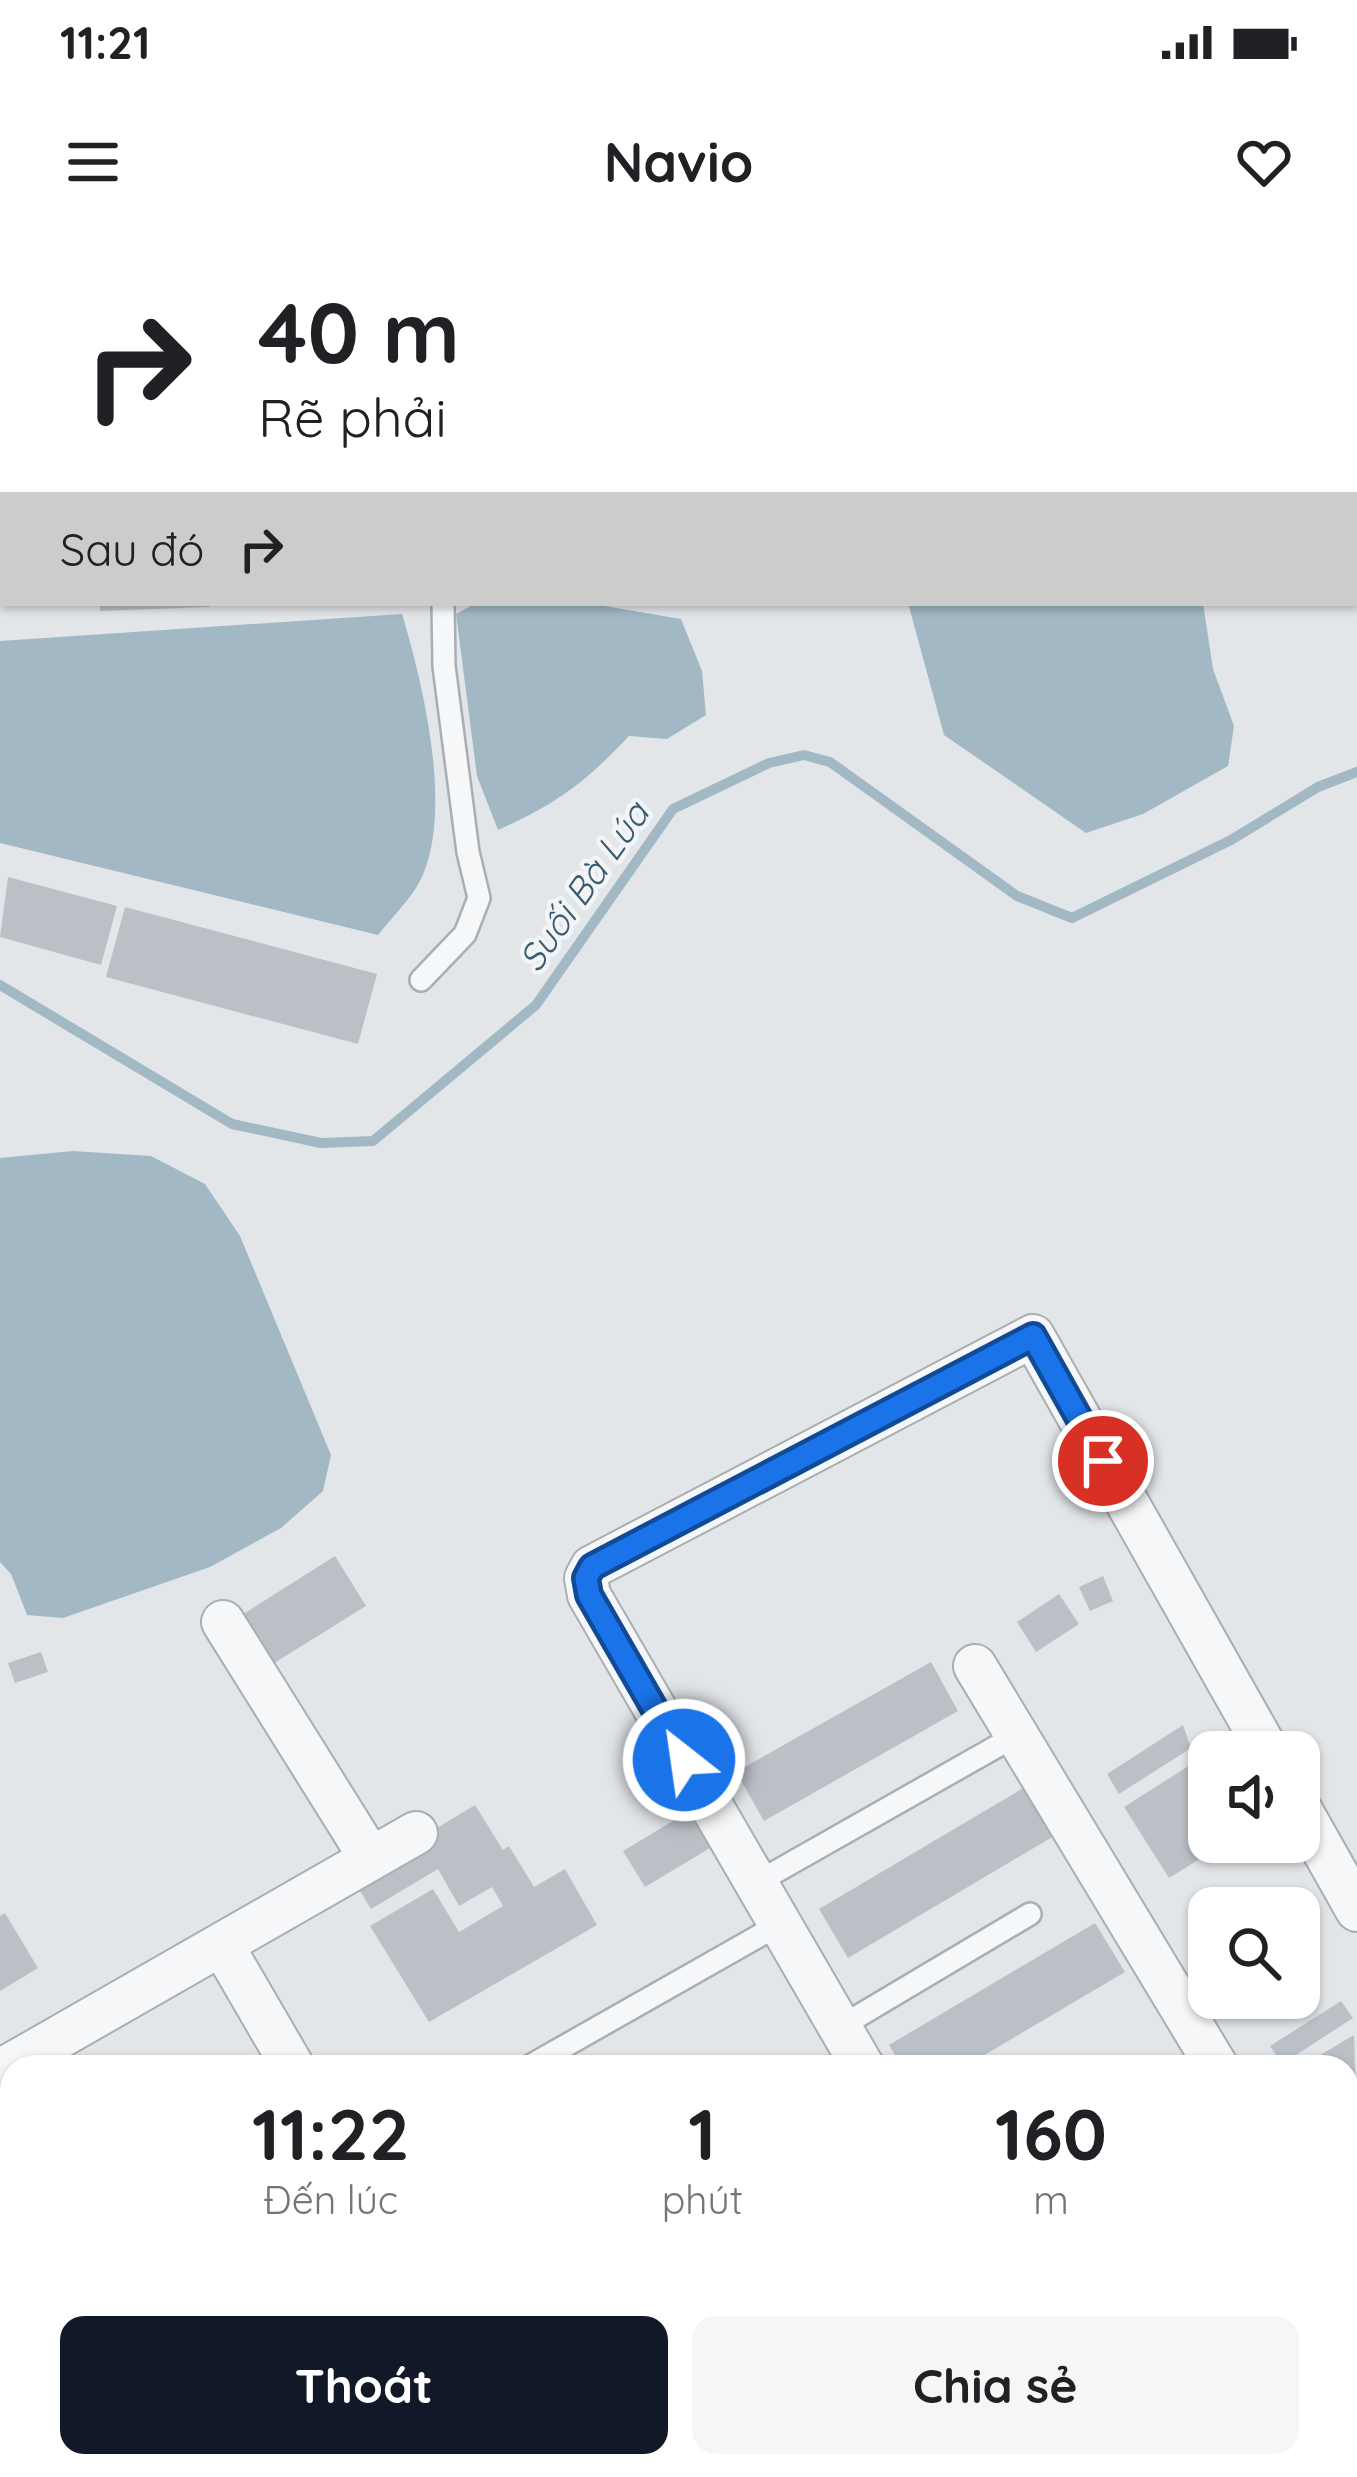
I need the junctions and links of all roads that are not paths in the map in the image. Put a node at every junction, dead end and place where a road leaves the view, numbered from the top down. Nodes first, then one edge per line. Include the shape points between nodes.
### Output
1 (442, 606) edge
2 (421, 980) dead end
3 (223, 1622) dead end
4 (975, 1666) dead end
5 (1256, 1731) edge
6 (1017, 1735) junction
7 (416, 1833) dead end
8 (1320, 1844) edge
9 (371, 1859) junction
10 (756, 1883) junction
11 (1357, 1910) edge
12 (1030, 1914) dead end
13 (780, 1924) junction
14 (222, 1945) junction
15 (840, 2027) junction
16 (28, 2055) edge
17 (286, 2055) edge
18 (548, 2055) edge
19 (856, 2055) edge
20 (1210, 2055) edge

1 - 2 lane via 467,852 479,898 465,934
3 - 9 street
4 - 6 street
5 - 10 street via 1033,1336 592,1567 586,1578
6 - 10 lane
6 - 20 street
7 - 9 street
8 - 11 street
9 - 14 street
10 - 13 street
12 - 15 lane
13 - 15 street
13 - 18 lane
14 - 16 street
14 - 17 street
15 - 19 street

